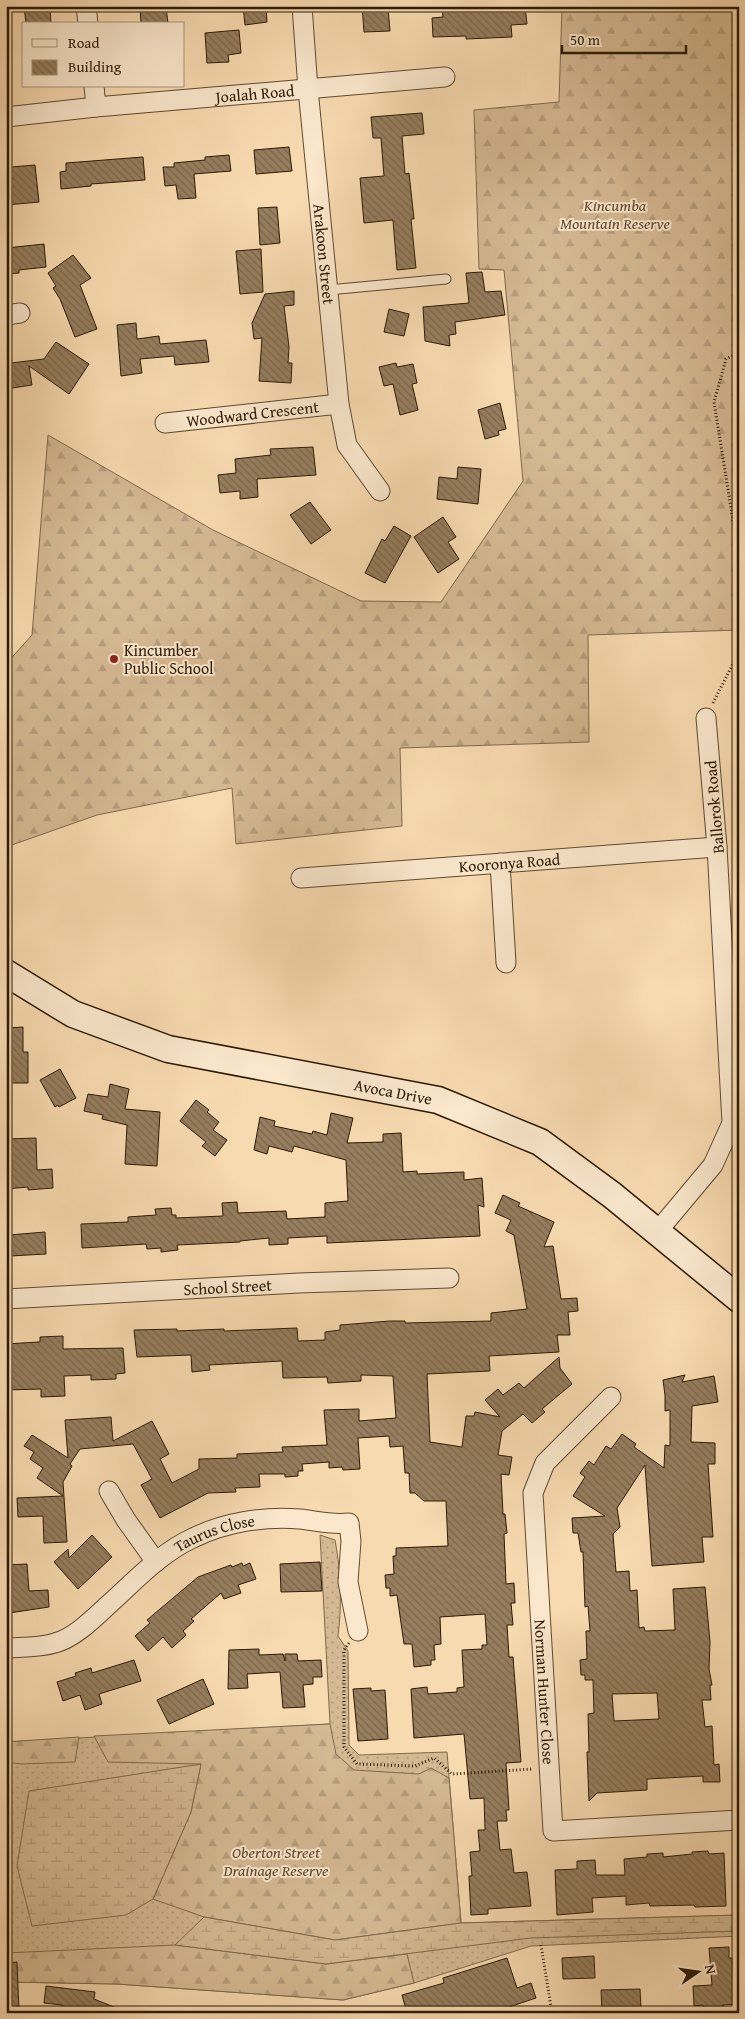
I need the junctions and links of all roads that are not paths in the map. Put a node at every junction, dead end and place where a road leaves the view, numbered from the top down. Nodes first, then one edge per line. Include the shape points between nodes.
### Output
1 (86, 6) edge
2 (302, 6) edge
3 (88, 22) edge
4 (445, 77) dead end
5 (94, 88) edge
6 (308, 89) junction
7 (96, 107) junction
8 (6, 118) edge
9 (446, 279) dead end
10 (328, 290) junction
11 (339, 404) junction
12 (165, 423) dead end
13 (380, 491) dead end
14 (706, 718) road end
15 (717, 847) junction
16 (500, 863) junction
17 (301, 878) dead end
18 (506, 964) dead end
19 (6, 972) edge
20 (733, 1043) edge
21 (657, 1232) junction
22 (449, 1278) dead end
23 (6, 1299) edge
24 (739, 1299) edge
25 (611, 1398) dead end
26 (109, 1491) dead end
27 (156, 1562) junction
28 (358, 1631) road end
29 (6, 1648) edge
30 (739, 1820) edge

1 - 3 street
2 - 6 street, Arakoon Street
4 - 6 street, Joalah Road
5 - 7 street
6 - 7 street, Joalah Road
6 - 10 street, Arakoon Street
7 - 8 street, Joalah Road
9 - 10 lane
10 - 11 street, Arakoon Street
11 - 12 street, Woodward Crescent
11 - 13 street, Arakoon Street via 347,445
14 - 15 street, Ballorok Road
15 - 16 street, Kooronya Road
15 - 20 street, Ballorok Road
16 - 17 street, Kooronya Road
16 - 18 street
19 - 21 main road, Avoca Drive via 73,1014 168,1049 438,1100 540,1142
20 - 21 street, Ballorok Road via 732,1123 713,1165
21 - 24 main road, Avoca Drive
22 - 23 street, School Street
25 - 30 street, Norman Hunter Close via 545,1463 533,1492 553,1831
26 - 27 street
27 - 28 street, Taurus Close via 191,1538 242,1522 300,1519 328,1524 349,1523 348,1582
27 - 29 street, Taurus Close via 87,1626 57,1643

